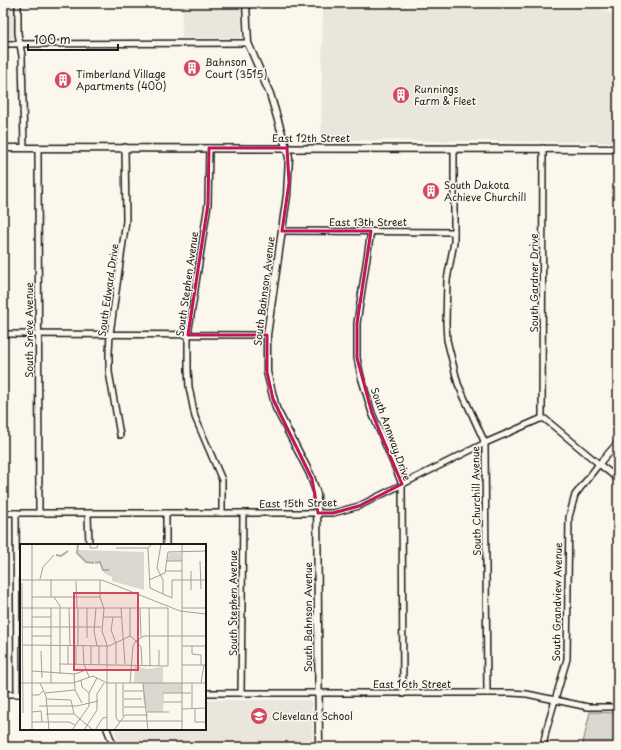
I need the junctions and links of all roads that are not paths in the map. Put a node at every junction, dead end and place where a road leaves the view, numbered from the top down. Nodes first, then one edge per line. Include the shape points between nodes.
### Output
1 (18, 3) edge
2 (246, 3) edge
3 (613, 3) edge
4 (618, 5) edge
5 (248, 43) junction
6 (3, 44) edge
7 (20, 44) junction
8 (125, 147) junction
9 (3, 148) edge
10 (24, 148) junction
11 (38, 148) junction
12 (209, 148) junction
13 (287, 148) junction
14 (544, 148) junction
15 (454, 149) junction
16 (618, 149) edge
17 (282, 231) junction
18 (371, 231) junction
19 (454, 232) junction
20 (3, 334) edge
21 (38, 334) junction
22 (110, 334) junction
23 (188, 335) junction
24 (267, 335) junction
25 (542, 418) junction
26 (120, 435) dead end
27 (485, 442) junction
28 (618, 442) edge
29 (599, 464) junction
30 (618, 479) edge
31 (402, 484) junction
32 (3, 513) edge
33 (16, 513) junction
34 (39, 513) junction
35 (166, 513) junction
36 (222, 513) junction
37 (243, 513) junction
38 (318, 513) junction
39 (88, 514) junction
40 (89, 544) edge
41 (166, 544) edge
42 (242, 693) junction
43 (487, 693) junction
44 (3, 694) edge
45 (19, 694) edge
46 (206, 694) edge
47 (318, 694) junction
48 (403, 694) junction
49 (555, 700) junction
50 (618, 707) edge
51 (107, 730) edge
52 (112, 746) edge
53 (319, 747) edge
54 (543, 747) edge

1 - 7 street
2 - 5 street, South Bahnson Avenue
3 - 4 main road
5 - 7 street
5 - 13 street, South Bahnson Avenue via 270,94
6 - 7 street
7 - 10 street
8 - 11 street, East 12th Street
8 - 12 street, East 12th Street
8 - 22 street, South Edward Drive via 126,221
9 - 10 street, East 12th Street
10 - 11 street, East 12th Street
11 - 21 street, South Sneve Avenue
12 - 13 street, East 12th Street
12 - 23 street, South Stephen Avenue via 208,204
13 - 15 street, East 12th Street
13 - 17 street, South Bahnson Avenue via 289,183
14 - 15 street, East 12th Street
14 - 16 street, East 12th Street
14 - 25 street, South Gardner Drive
15 - 19 street, South Churchill Avenue
17 - 18 street, East 13th Street
17 - 24 street, South Bahnson Avenue
18 - 19 street, East 13th Street
18 - 31 street, South Annway Drive via 357,323 357,358 372,413
19 - 27 street, South Churchill Avenue via 446,297 447,340 458,384
20 - 21 street
21 - 22 street
21 - 34 street, South Sneve Avenue
22 - 23 street
22 - 26 street, South Edward Drive via 109,372
23 - 24 street
23 - 36 street, South Stephen Avenue via 190,395 199,428 222,480
24 - 38 street, South Bahnson Avenue via 266,367 270,390 312,480 317,494
25 - 27 street, East 15th Street
25 - 29 street
27 - 31 street, East 15th Street
27 - 43 street, South Churchill Avenue
28 - 29 street
29 - 30 street
29 - 49 street, South Grandview Avenue via 578,491 568,517 567,659
31 - 38 street, East 15th Street via 359,506 333,513
31 - 48 street, South Annway Drive
32 - 33 street, East 15th Street
33 - 34 street, East 15th Street
33 - 45 street
34 - 39 street, East 15th Street
35 - 36 street, East 15th Street
35 - 39 street, East 15th Street
35 - 41 street
36 - 37 street, East 15th Street
37 - 38 street, East 15th Street
37 - 42 street, South Stephen Avenue
38 - 47 street, South Bahnson Avenue
39 - 40 street
42 - 46 street, East 16th Street
42 - 47 street, East 16th Street
43 - 48 street, East 16th Street
43 - 49 street, East 16th Street via 522,694
44 - 45 street
47 - 48 street, East 16th Street
47 - 53 street, South Bahnson Avenue
49 - 50 street, East 16th Street via 588,707
49 - 54 street, South Grandview Avenue
51 - 52 street

